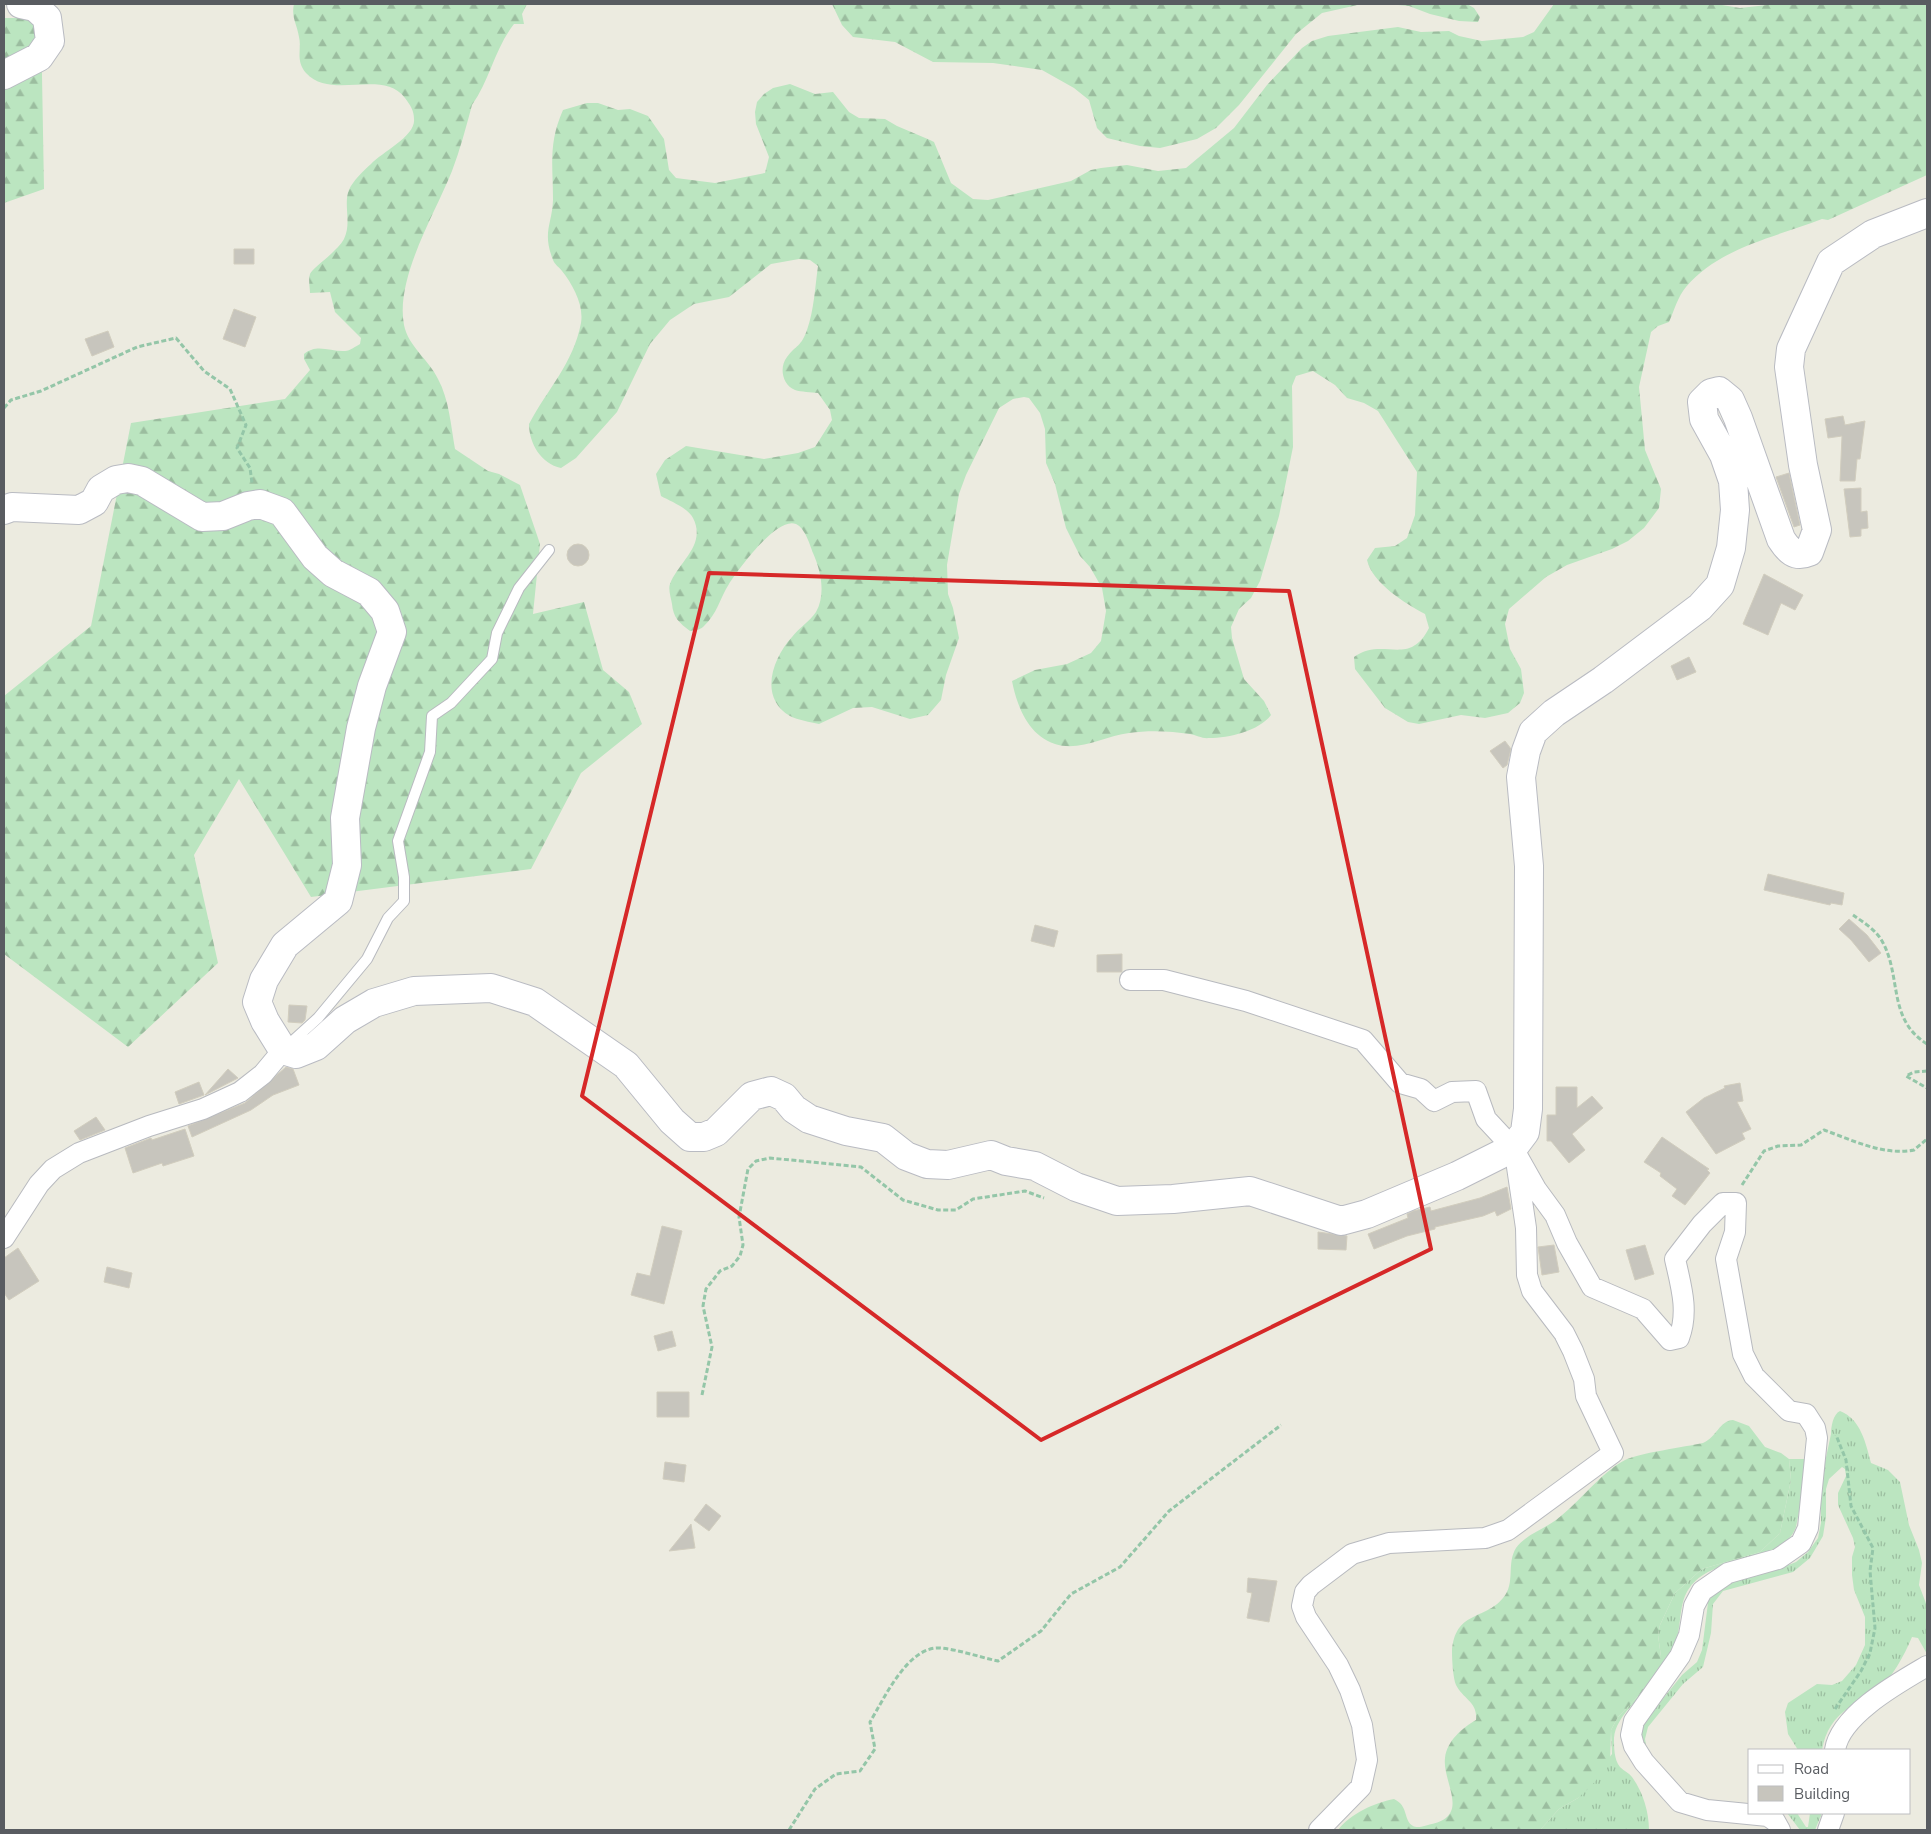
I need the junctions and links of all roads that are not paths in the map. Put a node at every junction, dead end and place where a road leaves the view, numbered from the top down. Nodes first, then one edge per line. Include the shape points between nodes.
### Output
1 (22, 4) edge
2 (4, 75) edge
3 (1927, 212) edge
4 (4, 510) edge
5 (549, 550) dead end
6 (1130, 980) dead end
7 (283, 1050) junction
8 (1513, 1148) junction
9 (4, 1238) edge
10 (1927, 1666) edge
11 (1836, 1746) edge
12 (1834, 1814) edge
13 (1319, 1830) edge
14 (1780, 1830) edge
15 (1828, 1830) edge

1 - 2 main road via 35,7 47,18 50,41 39,57
3 - 8 main road via 1873,234 1831,262 1791,350 1789,367 1803,465 1817,530 1809,552 1794,554 1780,539 1730,400 1719,391 1711,393 1702,402 1704,419 1724,455 1733,481 1736,510 1731,548 1720,586 1700,607 1554,713 1533,732 1521,777 1529,866 1528,1109 1525,1132
4 - 7 main road via 12,507 79,510 94,502 102,489 116,480 128,478 142,481 202,517 223,516 260,504 282,512 315,557 333,573 370,592 385,611 392,632 361,728 345,818 347,865 338,902 286,945 264,980 257,1002
5 - 7 lane via 519,588 497,633 492,659 451,703 432,716 430,752 398,841 404,901 388,918 368,959 318,1018
6 - 8 street via 1164,980 1246,1001 1363,1040 1400,1082 1421,1089 1434,1101 1452,1092 1476,1091 1486,1119
7 - 8 main road via 296,1054 316,1046 345,1020 374,1003 414,991 491,988 535,1002 626,1064 672,1122 690,1137 704,1137 716,1132 752,1096 771,1092 784,1097 794,1110 810,1119 846,1131 883,1138 906,1156 928,1164 948,1165 991,1155 1035,1166 1117,1201 1173,1199 1250,1190 1340,1221 1367,1214
7 - 9 street via 263,1074 240,1092 203,1109 79,1154 53,1169 39,1184
8 - 13 street via 1526,1228 1529,1283 1574,1351 1586,1396 1613,1453 1508,1530 1485,1538 1407,1540 1382,1544 1352,1554 1311,1585 1303,1597 1302,1606 1350,1690 1362,1726 1367,1760 1360,1788
8 - 14 street via 1555,1215 1592,1287 1643,1309 1670,1340 1680,1338 1685,1310 1675,1259 1722,1203 1736,1203 1735,1232 1726,1260 1743,1354 1754,1376 1789,1411 1806,1414 1815,1428 1818,1448 1807,1533 1788,1554 1728,1572 1702,1591 1694,1606 1680,1656 1634,1721 1630,1736 1644,1762 1680,1802 1707,1810 1768,1816
10 - 11 street via 1854,1718 1844,1727
12 - 15 street

